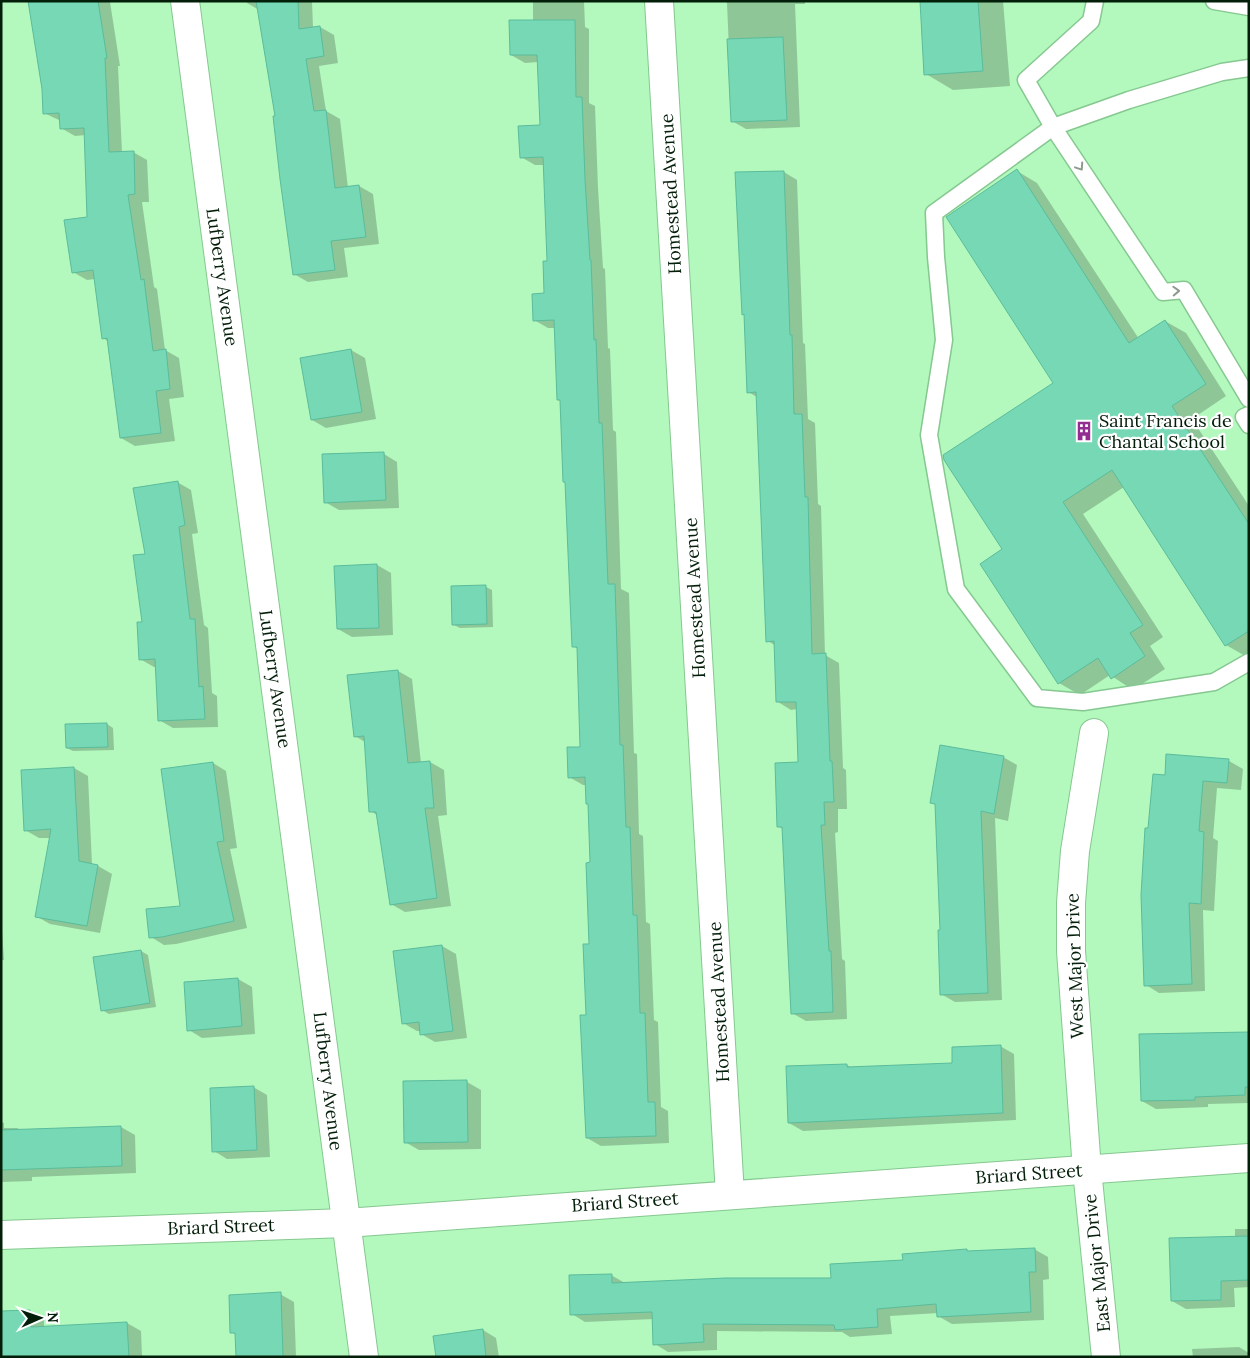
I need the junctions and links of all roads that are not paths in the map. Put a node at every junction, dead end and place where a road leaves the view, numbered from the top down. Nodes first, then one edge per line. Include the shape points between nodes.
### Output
1 (186, 1) edge
2 (659, 1) edge
3 (1095, 1) edge
4 (1214, 1) edge
5 (1249, 7) edge
6 (1249, 68) edge
7 (1053, 127) junction
8 (1249, 399) edge
9 (1249, 415) edge
10 (1249, 425) edge
11 (1249, 662) edge
12 (1094, 733) dead end
13 (1249, 1158) edge
14 (1088, 1170) junction
15 (730, 1195) junction
16 (346, 1222) junction
17 (1, 1235) edge
18 (364, 1357) edge
19 (1106, 1357) edge

1 - 16 street, Lufberry Avenue
2 - 15 street, Homestead Avenue
3 - 7 lane via 1091,21 1026,80
4 - 5 lane
6 - 7 lane via 1222,72
7 -> 8 lane via 1164,292 1184,290
7 - 11 lane via 934,213 944,340 929,435 956,589 1037,698 1083,702 1214,682
9 - 10 lane via 1244,417
12 - 14 street, West Major Drive via 1075,851 1071,902 1071,951
13 - 14 street, Briard Street
14 - 15 street, Briard Street
14 - 19 street, East Major Drive
15 - 16 street, Briard Street
16 - 17 street, Briard Street
16 - 18 street, Lufberry Avenue

